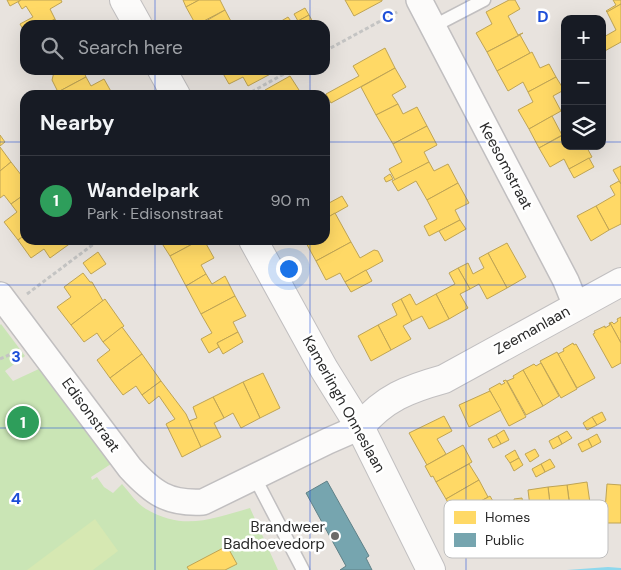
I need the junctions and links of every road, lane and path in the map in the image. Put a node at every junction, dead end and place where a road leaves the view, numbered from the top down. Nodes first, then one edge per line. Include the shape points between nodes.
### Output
1 (124, 0) edge
2 (484, 0) edge
3 (410, 5) edge
4 (135, 20) edge
5 (434, 26) junction
6 (330, 49) edge
7 (165, 75) edge
8 (282, 75) edge
9 (173, 90) edge
10 (255, 90) edge
11 (91, 245) edge
12 (256, 245) edge
13 (621, 282) edge
14 (4, 301) edge
15 (576, 306) junction
16 (360, 427) junction
17 (255, 478) junction
18 (203, 502) joint
19 (303, 570) edge
20 (431, 570) edge

1 - 4 street
2 - 5 lane
3 - 5 street, Keesomstraat
3 - 6 path
5 - 15 street, Keesomstraat
7 - 9 street
8 - 10 path
11 - 14 path
12 - 16 street, Kamerlingh Onneslaan
13 - 15 street, Zeemanlaan
14 - 18 street, Edisonstraat via 147,487 184,503
15 - 16 street, Zeemanlaan via 444,379 404,414 380,427
16 - 17 street, Zeemanlaan
16 - 20 street, Kamerlingh Onneslaan
17 - 18 street, Zeemanlaan
17 - 19 lane

